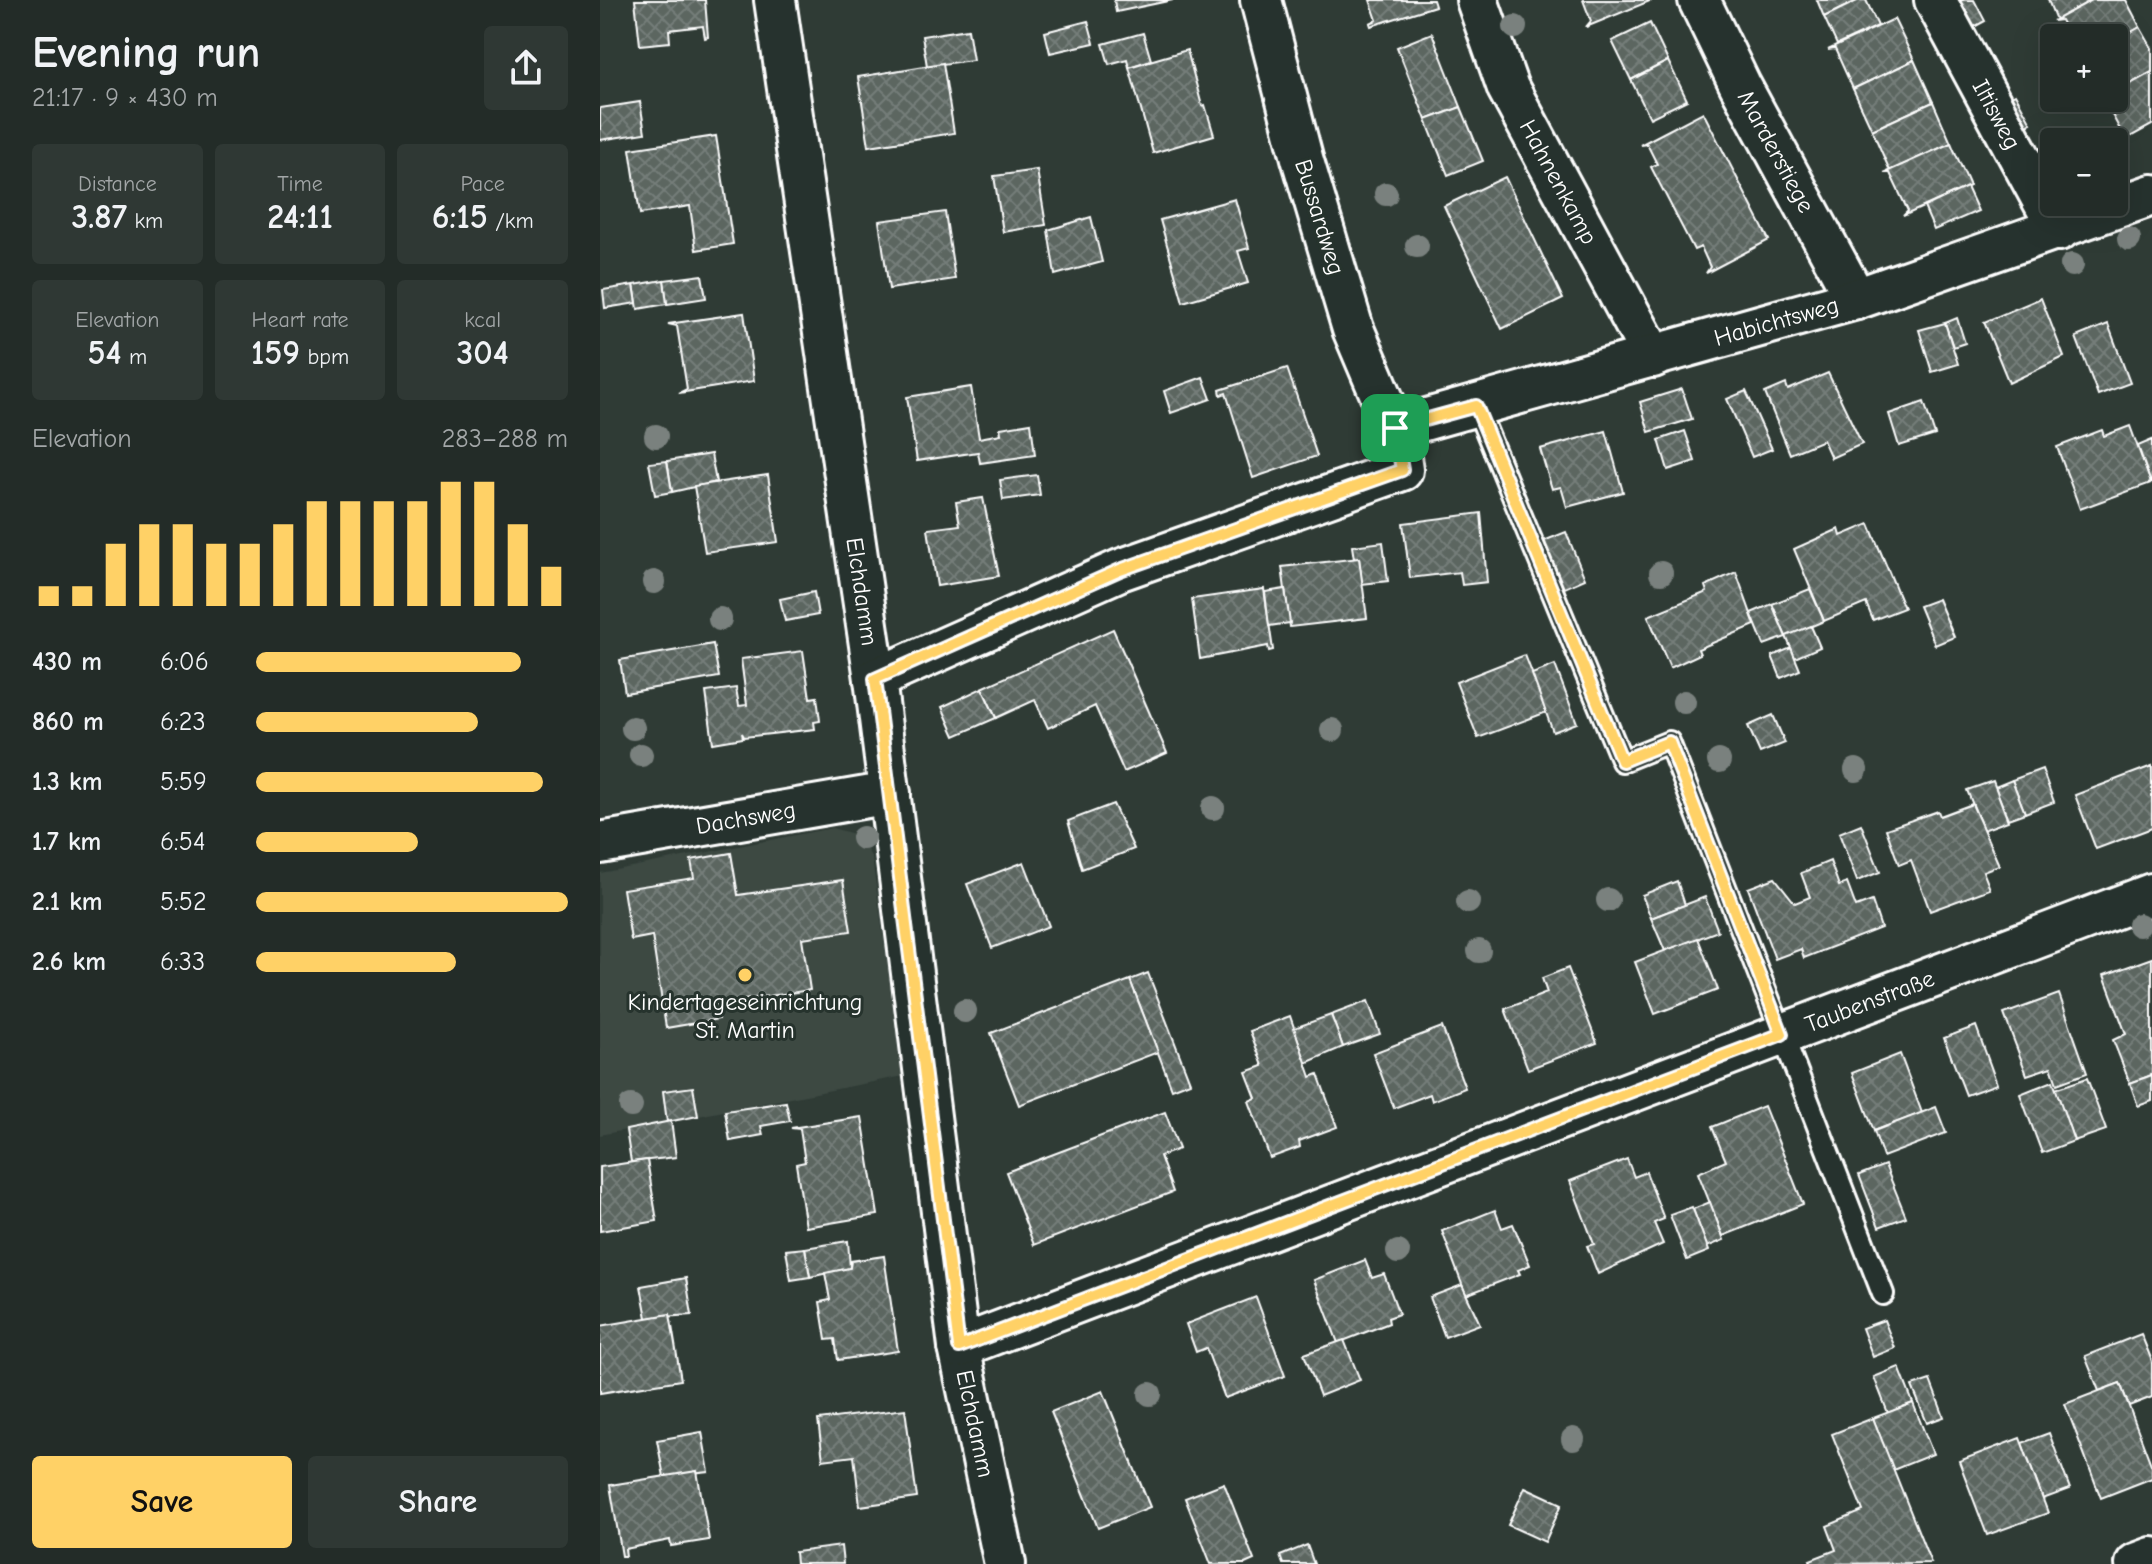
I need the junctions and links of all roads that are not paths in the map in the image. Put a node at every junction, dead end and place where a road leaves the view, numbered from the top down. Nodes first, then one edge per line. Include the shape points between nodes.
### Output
1 (775, 0) edge
2 (1261, 0) edge
3 (1477, 0) edge
4 (1699, 0) edge
5 (1935, 0) edge
6 (2152, 195) edge
7 (2059, 230) junction
8 (1856, 299) junction
9 (1653, 357) junction
10 (1476, 406) junction
11 (1395, 428) junction
12 (875, 679) junction
13 (890, 793) junction
14 (600, 843) edge
15 (2152, 894) edge
16 (1782, 1034) junction
17 (1883, 1294) dead end
18 (959, 1347) junction
19 (2152, 1558) edge
20 (1005, 1564) edge
21 (2136, 1564) edge

1 - 12 street, Elchdamm
2 - 11 street, Bussardweg via 1353,329
3 - 9 street, Hahnenkamp via 1508,88
4 - 8 street, Marderstiege
5 - 7 street, Iltisweg
6 - 7 street, Habichtsweg
7 - 8 street, Habichtsweg
8 - 9 street, Habichtsweg
9 - 10 street, Habichtsweg
10 - 11 street, Habichtsweg
10 - 16 lane via 1622,761 1669,742
11 - 12 street, Bussardweg via 1402,470 1120,570
12 - 13 street, Elchdamm
13 - 14 street, Dachsweg
13 - 18 street, Elchdamm
15 - 16 street, Taubenstraße
16 - 17 lane
16 - 18 street, Taubenstraße
18 - 20 street, Elchdamm
19 - 21 street

